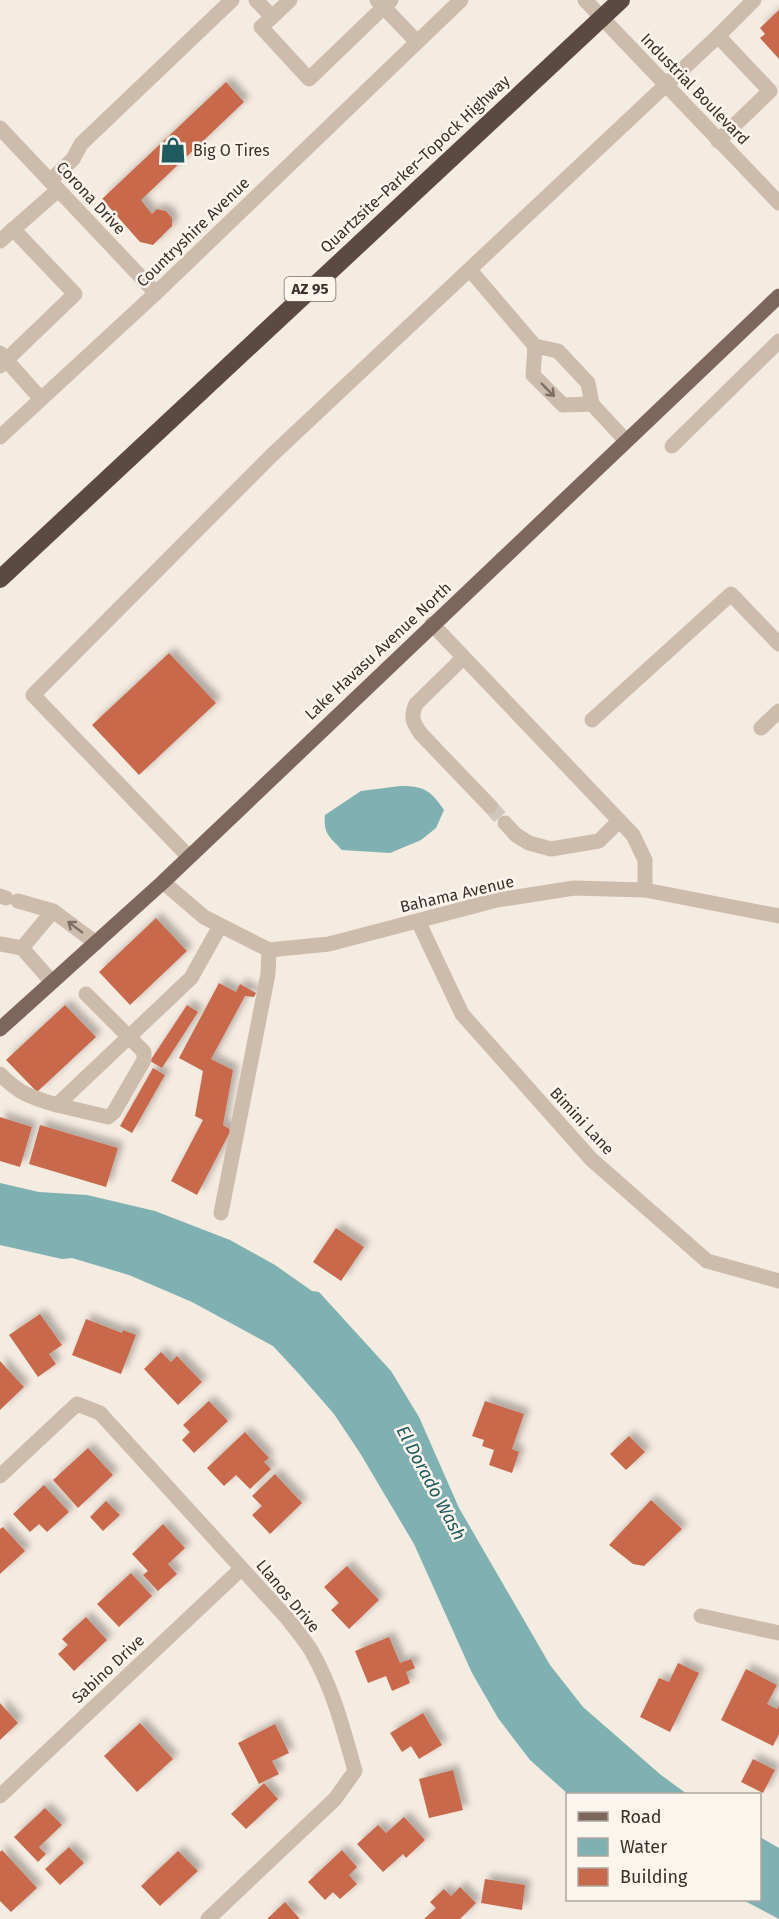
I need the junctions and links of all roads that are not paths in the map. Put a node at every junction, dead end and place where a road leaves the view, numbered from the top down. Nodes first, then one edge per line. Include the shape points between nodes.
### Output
1 (232, 0) edge
2 (256, 0) edge
3 (290, 0) edge
4 (461, 0) edge
5 (585, 0) edge
6 (621, 0) edge
7 (754, 0) edge
8 (384, 2) edge
9 (272, 17) junction
10 (602, 17) junction
11 (718, 36) junction
12 (417, 42) junction
13 (666, 86) junction
14 (774, 89) edge
15 (0, 128) edge
16 (718, 141) junction
17 (54, 185) junction
18 (779, 203) edge
19 (13, 229) junction
20 (0, 241) edge
21 (470, 270) junction
22 (156, 293) junction
23 (779, 296) edge
24 (779, 341) edge
25 (535, 346) junction
26 (2, 360) edge
27 (41, 399) junction
28 (592, 404) junction
29 (0, 437) edge
30 (626, 441) junction
31 (672, 446) dead end
32 (0, 579) edge
33 (432, 624) junction
34 (779, 644) edge
35 (463, 658) junction
36 (779, 711) edge
37 (592, 720) dead end
38 (761, 728) dead end
39 (489, 806) tunnel mouth
40 (619, 821) junction
41 (505, 823) tunnel mouth
42 (188, 856) junction
43 (163, 882) junction
44 (645, 890) junction
45 (8, 898) edge
46 (54, 911) junction
47 (779, 916) edge
48 (418, 921) junction
49 (220, 926) junction
50 (96, 943) junction
51 (0, 944) edge
52 (22, 948) junction
53 (269, 950) junction
54 (52, 982) junction
55 (86, 994) dead end
56 (0, 1029) edge
57 (129, 1037) junction
58 (0, 1074) edge
59 (57, 1105) junction
60 (221, 1213) dead end
61 (779, 1281) edge
62 (0, 1476) edge
63 (242, 1569) junction
64 (701, 1616) dead end
65 (779, 1633) edge
66 (0, 1796) edge
67 (208, 1919) edge

1 - 17 street via 81,144
2 - 9 street
3 - 9 street
4 - 12 street, Countryshire Avenue
5 - 10 street, Industrial Boulevard
6 - 10 highway, Quartzsite–Parker–Topock Highway / AZ 95
7 - 11 street
8 - 9 street via 309,79 261,27
8 - 12 street
10 - 13 street, Industrial Boulevard
10 - 32 highway, Quartzsite–Parker–Topock Highway / AZ 95
11 - 13 street
11 - 14 street
12 - 22 street, Countryshire Avenue
13 - 16 street, Industrial Boulevard
13 - 21 street
14 - 16 street
15 - 17 street, Corona Drive
16 - 18 street, Industrial Boulevard
17 - 19 street
17 - 22 street, Corona Drive
19 - 20 street
19 - 26 street via 75,294
21 - 25 street
21 - 42 street via 272,455 33,695
22 - 27 street, Countryshire Avenue
23 - 30 main road, Lake Havasu Avenue North
24 - 31 street
25 - 28 street via 558,351 588,383
25 -> 28 street via 533,375 563,405
26 - 27 street
27 - 29 street, Countryshire Avenue
28 - 30 street
30 - 33 main road, Lake Havasu Avenue North
33 - 35 street
33 - 42 main road, Lake Havasu Avenue North
34 - 37 street via 731,594
35 - 39 street via 416,704 413,723
35 - 40 street
36 - 38 street
40 - 41 street via 599,841 551,849 529,843
40 - 44 street via 633,835 645,860
42 - 43 main road, Lake Havasu Avenue North
43 - 49 street
43 - 50 main road, Lake Havasu Avenue North
44 - 47 street, Bahama Avenue
44 - 48 street, Bahama Avenue via 574,888 497,900
45 - 46 street
50 -> 46 street
46 - 52 street
48 - 53 street, Bahama Avenue via 329,944
48 - 61 street, Bimini Lane via 462,1014 591,1159 707,1261
49 - 53 street
49 - 57 street via 191,978
50 - 54 main road, Lake Havasu Avenue North
51 - 52 street
52 - 54 street
53 - 60 street via 268,974
54 - 56 main road, Lake Havasu Avenue North
55 - 57 street
57 - 59 street
57 - 59 street via 144,1052 144,1060 114,1112 108,1117
58 - 59 street via 29,1097
62 - 63 street, Llanos Drive via 77,1404 100,1413
63 - 66 street, Sabino Drive
63 - 67 street, Llanos Drive via 287,1618 311,1652 329,1688 355,1771 335,1799
64 - 65 street

